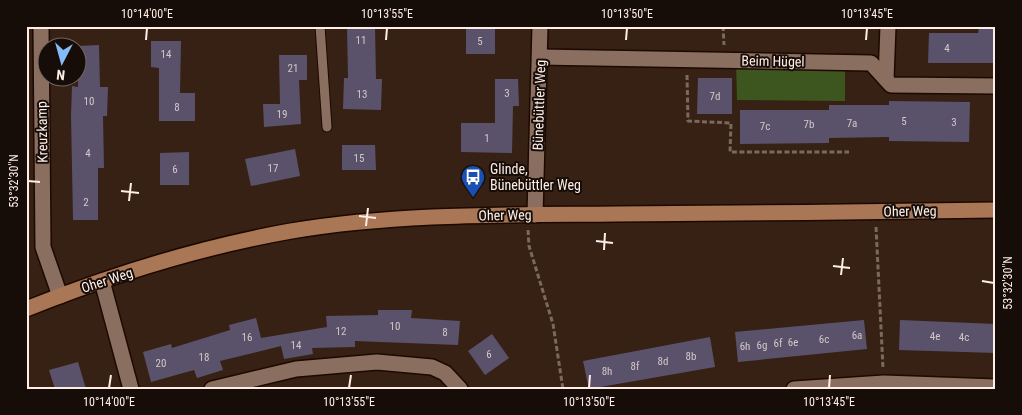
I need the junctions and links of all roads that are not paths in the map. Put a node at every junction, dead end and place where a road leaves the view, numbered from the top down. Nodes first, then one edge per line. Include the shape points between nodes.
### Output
1 (41, 26) edge
2 (320, 26) edge
3 (540, 26) edge
4 (888, 26) edge
5 (34, 53) edge
6 (540, 57) junction
7 (886, 79) junction
8 (996, 86) edge
9 (327, 127) dead end
10 (996, 210) edge
11 (532, 215) junction
12 (102, 281) junction
13 (60, 296) junction
14 (26, 309) edge
15 (884, 386) edge
16 (996, 387) edge
17 (132, 389) edge
18 (212, 389) edge
19 (460, 389) edge
20 (794, 389) edge

1 - 5 street, Kreuzkamp
2 - 9 lane
3 - 6 street, Bünebüttler Weg
4 - 7 street
5 - 13 street, Kreuzkamp via 43,247
6 - 7 street, Beim Hügel via 871,63
6 - 11 street, Bünebüttler Weg
7 - 8 street, Beim Hügel via 891,85
10 - 11 street, Oher Weg
11 - 12 street, Oher Weg via 430,218 291,232 223,247
12 - 13 street, Oher Weg
12 - 17 street
13 - 14 street, Oher Weg
15 - 16 street
15 - 20 street
18 - 19 street via 296,369 377,362 432,367 445,373

